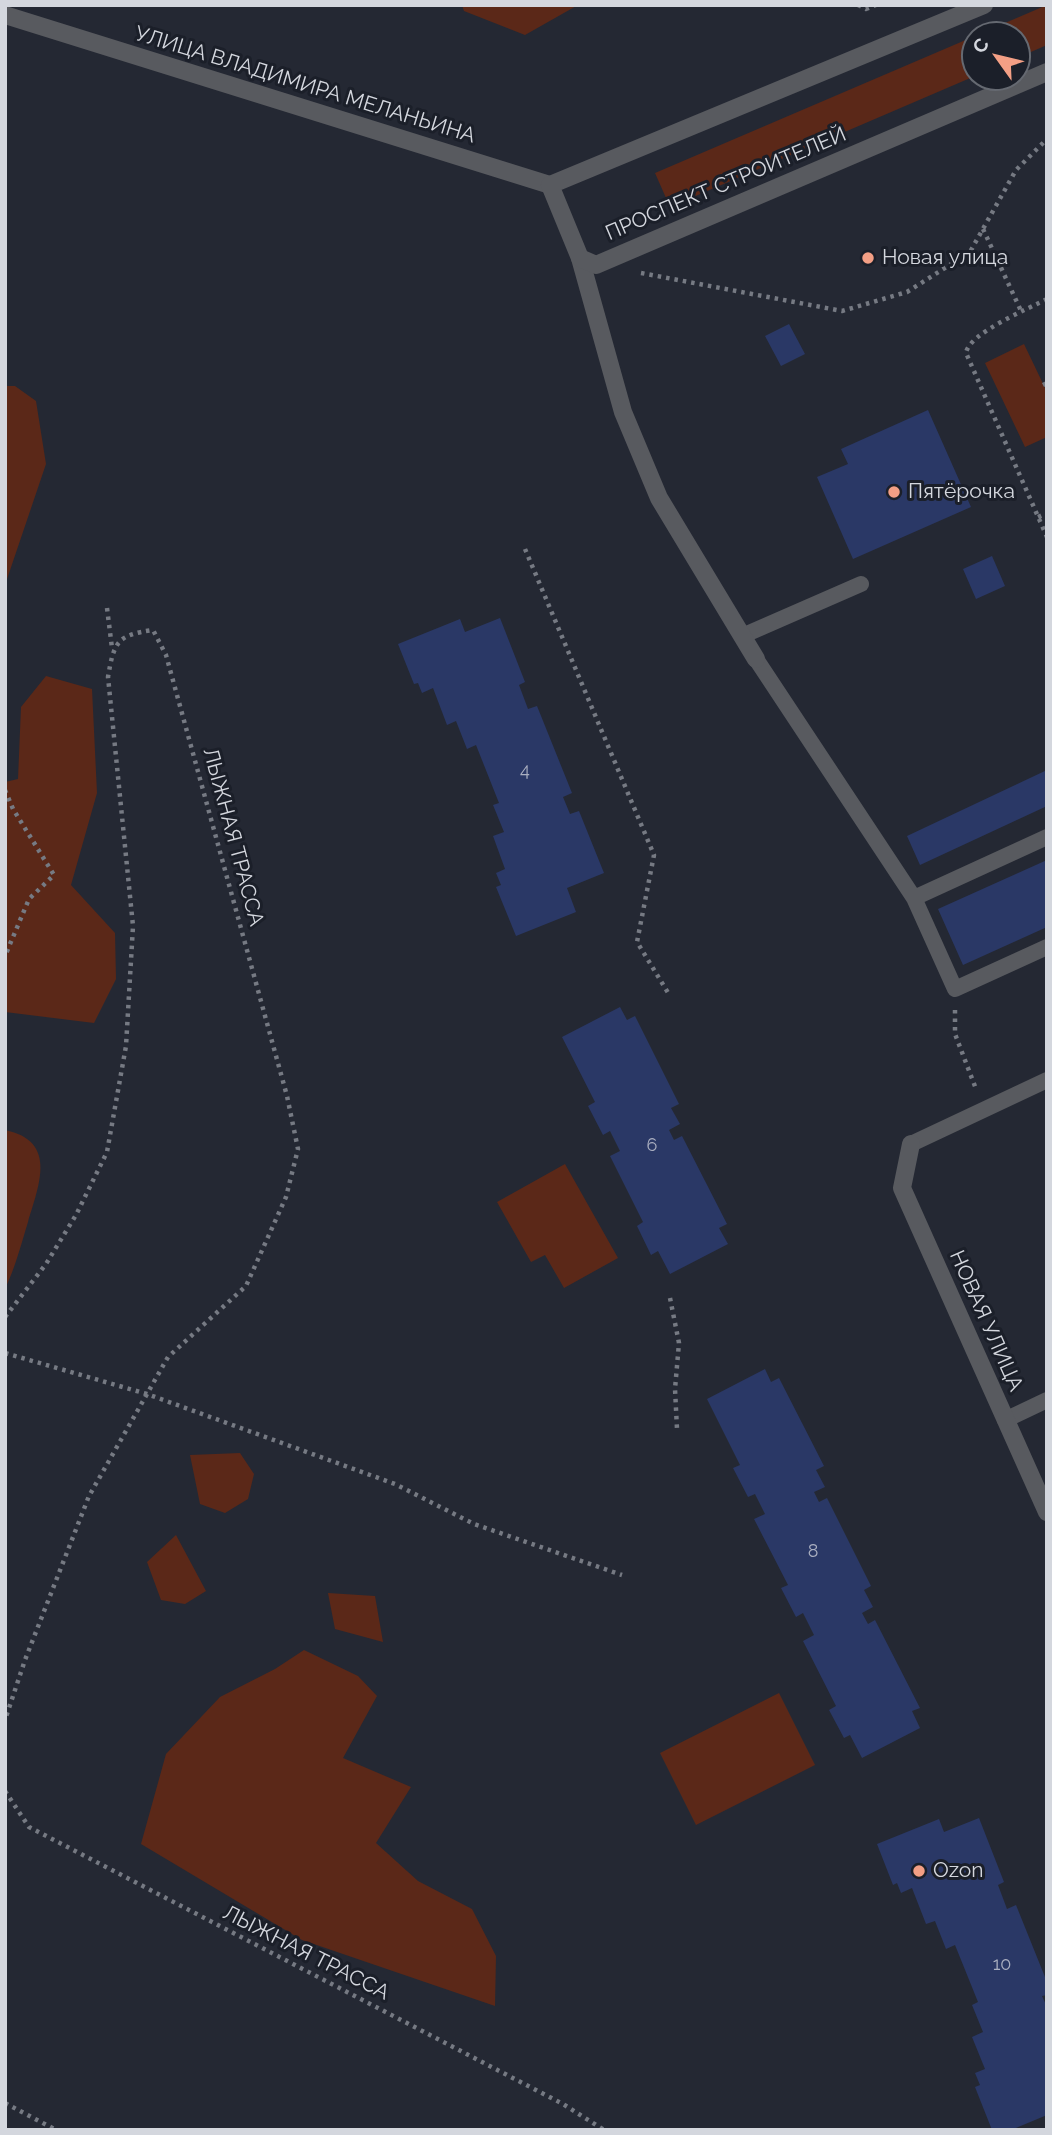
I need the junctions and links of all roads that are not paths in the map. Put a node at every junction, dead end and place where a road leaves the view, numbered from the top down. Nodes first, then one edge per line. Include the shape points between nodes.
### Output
1 (984, 5) edge
2 (5, 15) edge
3 (1047, 72) edge
4 (550, 185) junction
5 (580, 258) junction
6 (861, 584) dead end
7 (742, 636) junction
8 (756, 659) joint
9 (1047, 837) edge
10 (914, 898) junction
11 (1047, 947) edge
12 (1047, 1080) edge
13 (911, 1144) joint
14 (1047, 1400) edge
15 (1005, 1420) junction
16 (1047, 1512) edge

1 - 4 street
2 - 4 street, УЛИЦА ВЛАДИМИРА МЕЛАНЬИНА
3 - 5 street, ПРОСПЕКТ СТРОИТЕЛЕЙ via 596,265
4 - 5 street
5 - 7 street via 623,412 654,486
6 - 7 lane
7 - 8 street
8 - 10 lane
9 - 10 lane
10 - 11 lane via 955,989
12 - 13 lane
13 - 15 street, НОВАЯ УЛИЦА via 902,1188
14 - 15 lane
15 - 16 street, НОВАЯ УЛИЦА

